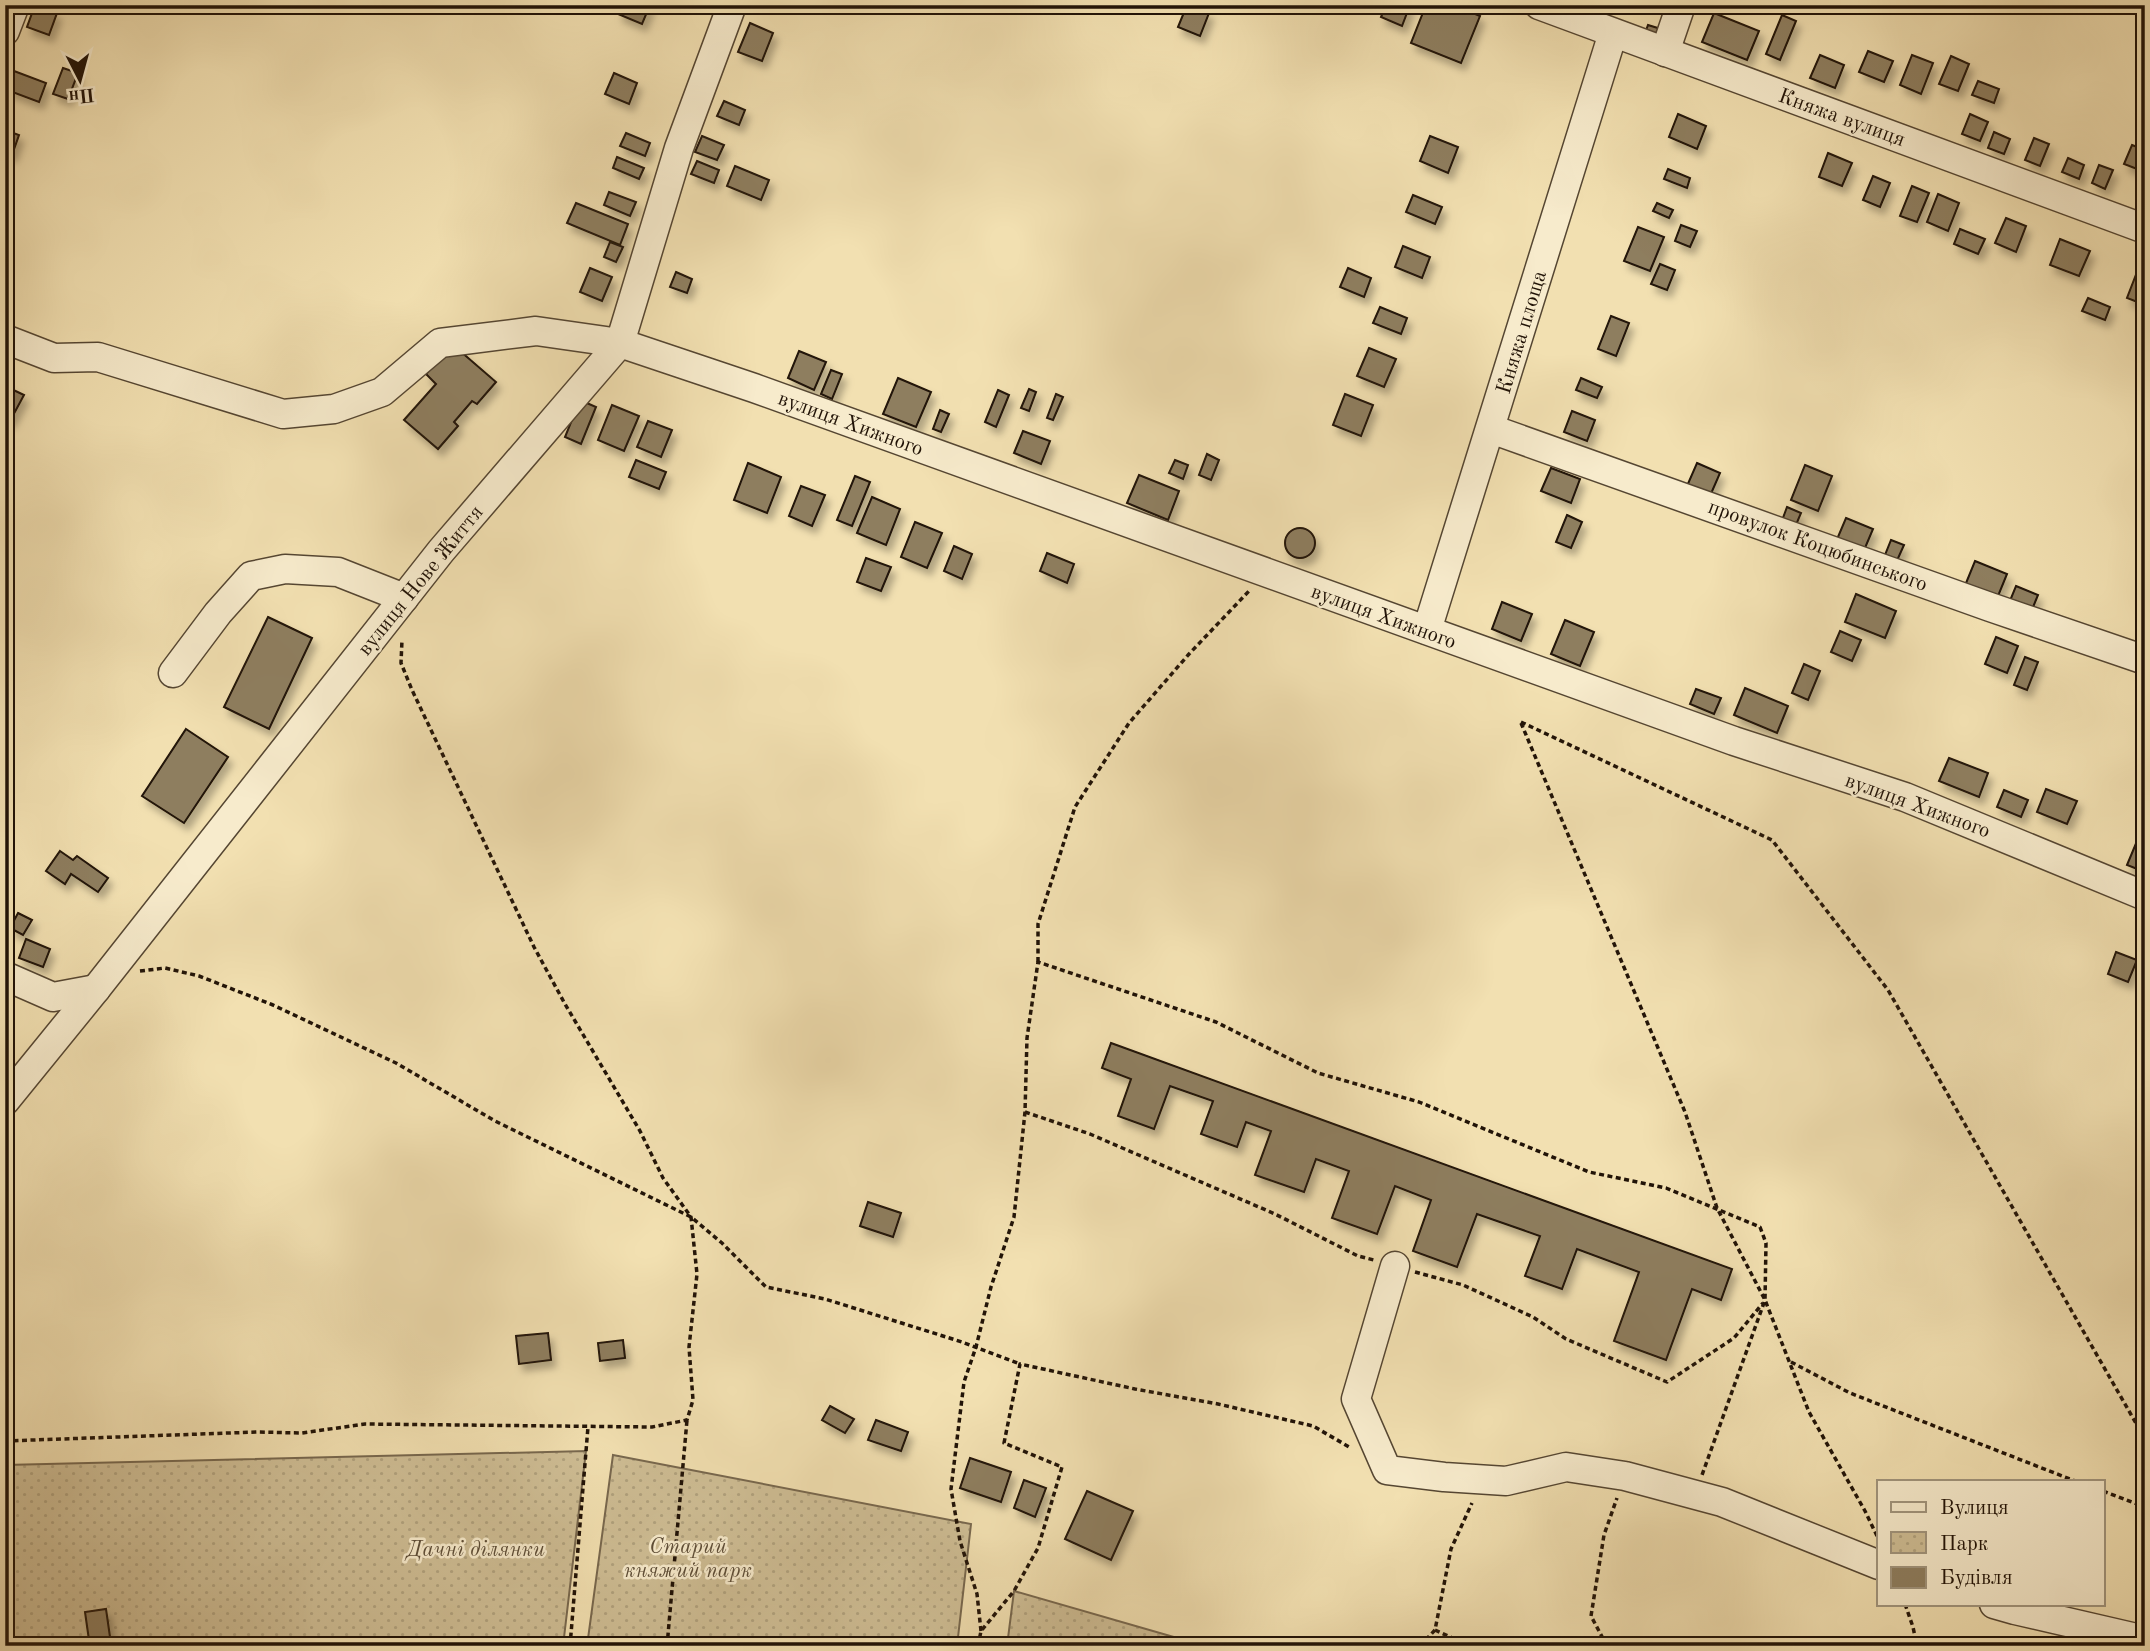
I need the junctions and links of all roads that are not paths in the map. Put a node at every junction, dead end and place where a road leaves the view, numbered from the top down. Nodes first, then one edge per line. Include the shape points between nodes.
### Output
1 (15, 5) edge
2 (732, 5) edge
3 (1540, 5) edge
4 (1681, 5) edge
5 (5, 31) edge
6 (1613, 33) junction
7 (1665, 52) junction
8 (2145, 229) edge
9 (5, 339) edge
10 (620, 343) junction
11 (1491, 429) junction
12 (404, 598) junction
13 (1427, 630) junction
14 (2145, 660) edge
15 (173, 673) dead end
16 (2145, 896) edge
17 (5, 976) edge
18 (96, 989) junction
19 (5, 1101) edge
20 (1395, 1266) dead end
21 (1877, 1565) edge
22 (2000, 1606) edge
23 (2145, 1640) edge

1 - 5 street
2 - 10 street, вулиця Нове Життя via 679,148
3 - 6 street, Княжа вулиця
4 - 7 street
6 - 7 street, Княжа вулиця
6 - 11 street, Княжа площа
7 - 8 street, Княжа вулиця
9 - 10 street, вулиця Хижного via 54,358 98,357 283,414 334,409 382,392 440,343 536,331
10 - 12 street, вулиця Нове Життя
10 - 13 street, вулиця Хижного
11 - 13 street, Княжа площа
11 - 14 street, провулок Коцюбинського
12 - 15 street via 338,572 285,569 251,576
12 - 18 street, вулиця Нове Життя
13 - 16 street, вулиця Хижного via 1734,741 1905,797
17 - 18 street via 53,997
18 - 19 street, вулиця Нове Життя
20 - 21 street via 1356,1399 1387,1470 1506,1481 1566,1466 1625,1476 1723,1502
22 - 23 street

